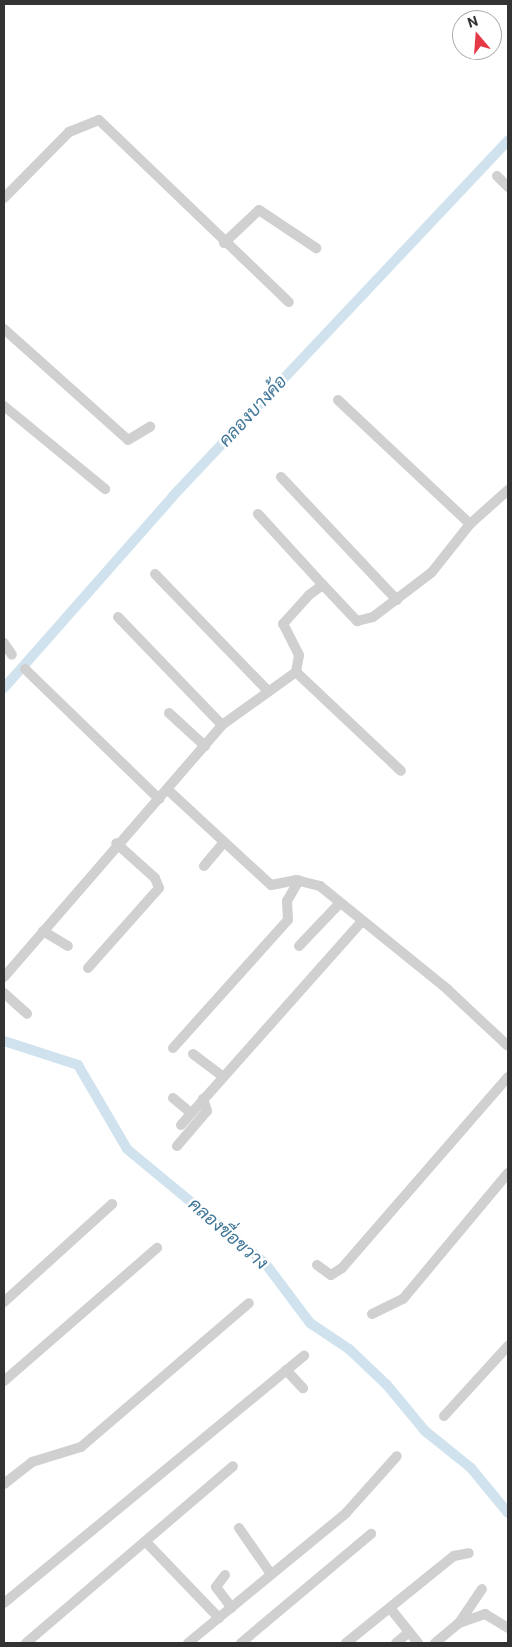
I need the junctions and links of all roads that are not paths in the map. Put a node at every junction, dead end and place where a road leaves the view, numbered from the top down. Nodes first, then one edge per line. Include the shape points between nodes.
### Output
1 (497, 176) dead end
2 (508, 187) edge
3 (4, 198) edge
4 (224, 243) junction
5 (316, 248) dead end
6 (289, 302) dead end
7 (4, 329) edge
8 (338, 400) dead end
9 (4, 406) edge
10 (150, 427) dead end
11 (281, 477) dead end
12 (105, 488) dead end
13 (508, 490) edge
14 (258, 514) dead end
15 (470, 524) junction
16 (156, 574) dead end
17 (323, 585) junction
18 (398, 600) junction
19 (118, 617) dead end
20 (4, 643) edge
21 (12, 654) dead end
22 (25, 669) dead end
23 (296, 672) junction
24 (266, 689) junction
25 (169, 713) dead end
26 (222, 725) junction
27 (205, 746) junction
28 (402, 771) dead end
29 (168, 790) junction
30 (159, 799) junction
31 (224, 842) junction
32 (116, 843) junction
33 (204, 866) dead end
34 (299, 880) junction
35 (340, 903) junction
36 (361, 922) junction
37 (43, 931) junction
38 (68, 946) dead end
39 (299, 946) dead end
40 (88, 968) dead end
41 (4, 977) edge
42 (4, 993) edge
43 (27, 1014) dead end
44 (508, 1046) edge
45 (172, 1048) dead end
46 (193, 1054) dead end
47 (223, 1077) junction
48 (508, 1077) edge
49 (173, 1098) dead end
50 (203, 1099) junction
51 (191, 1113) junction
52 (181, 1125) dead end
53 (176, 1146) dead end
54 (508, 1173) edge
55 (112, 1204) dead end
56 (157, 1248) dead end
57 (317, 1265) dead end
58 (4, 1302) edge
59 (249, 1304) dead end
60 (372, 1314) dead end
61 (508, 1346) edge
62 (304, 1356) dead end
63 (286, 1370) junction
64 (4, 1381) edge
65 (303, 1388) dead end
66 (444, 1416) dead end
67 (397, 1456) dead end
68 (234, 1466) dead end
69 (4, 1484) edge
70 (239, 1528) dead end
71 (371, 1534) dead end
72 (148, 1543) junction
73 (469, 1553) dead end
74 (271, 1574) junction
75 (225, 1575) dead end
76 (482, 1589) dead end
77 (4, 1603) edge
78 (232, 1608) junction
79 (390, 1608) junction
80 (218, 1618) junction
81 (459, 1623) junction
82 (508, 1628) edge
83 (409, 1632) junction
84 (26, 1643) edge
85 (188, 1643) edge
86 (240, 1643) edge
87 (346, 1643) edge
88 (396, 1643) edge
89 (418, 1643) edge
90 (435, 1643) edge

1 - 2 street
3 - 4 street via 77,126 99,120
4 - 5 street via 259,210
4 - 6 street
7 - 10 street via 128,440
8 - 15 street
9 - 12 street
11 - 18 street
13 - 15 street
14 - 17 street
15 - 18 street via 432,572
16 - 24 street
17 - 18 street via 357,621 373,617
17 - 23 street via 284,624 299,655
19 - 26 street
20 - 21 street
22 - 30 street
23 - 24 street
23 - 28 street
24 - 26 street
25 - 27 street
26 - 27 street
27 - 29 street
29 - 30 street
29 - 31 street
30 - 32 street
31 - 33 street
31 - 34 street via 271,885
32 - 37 street
32 - 40 street via 155,878 159,888
34 - 35 street via 320,886
34 - 45 street via 287,901 288,920
35 - 36 street
35 - 39 street
36 - 44 street via 447,989
36 - 47 street
37 - 38 street
37 - 41 street
42 - 43 street
46 - 47 street
47 - 50 street
48 - 57 street via 342,1268 331,1275
49 - 51 street
50 - 51 street
50 - 53 street via 207,1112
51 - 52 street
54 - 60 street via 404,1299
55 - 58 street
56 - 64 street
59 - 69 street via 81,1447 32,1462
61 - 66 street
62 - 63 street
63 - 65 street
63 - 77 street
67 - 74 street via 346,1513
68 - 72 street
70 - 74 street
71 - 86 street
72 - 80 street
72 - 84 street
73 - 79 street via 454,1556
74 - 78 street
75 - 78 street via 216,1587
76 - 81 street
78 - 80 street
79 - 83 street
79 - 87 street
80 - 85 street
81 - 82 street via 488,1614
81 - 90 street
83 - 88 street
83 - 89 street

